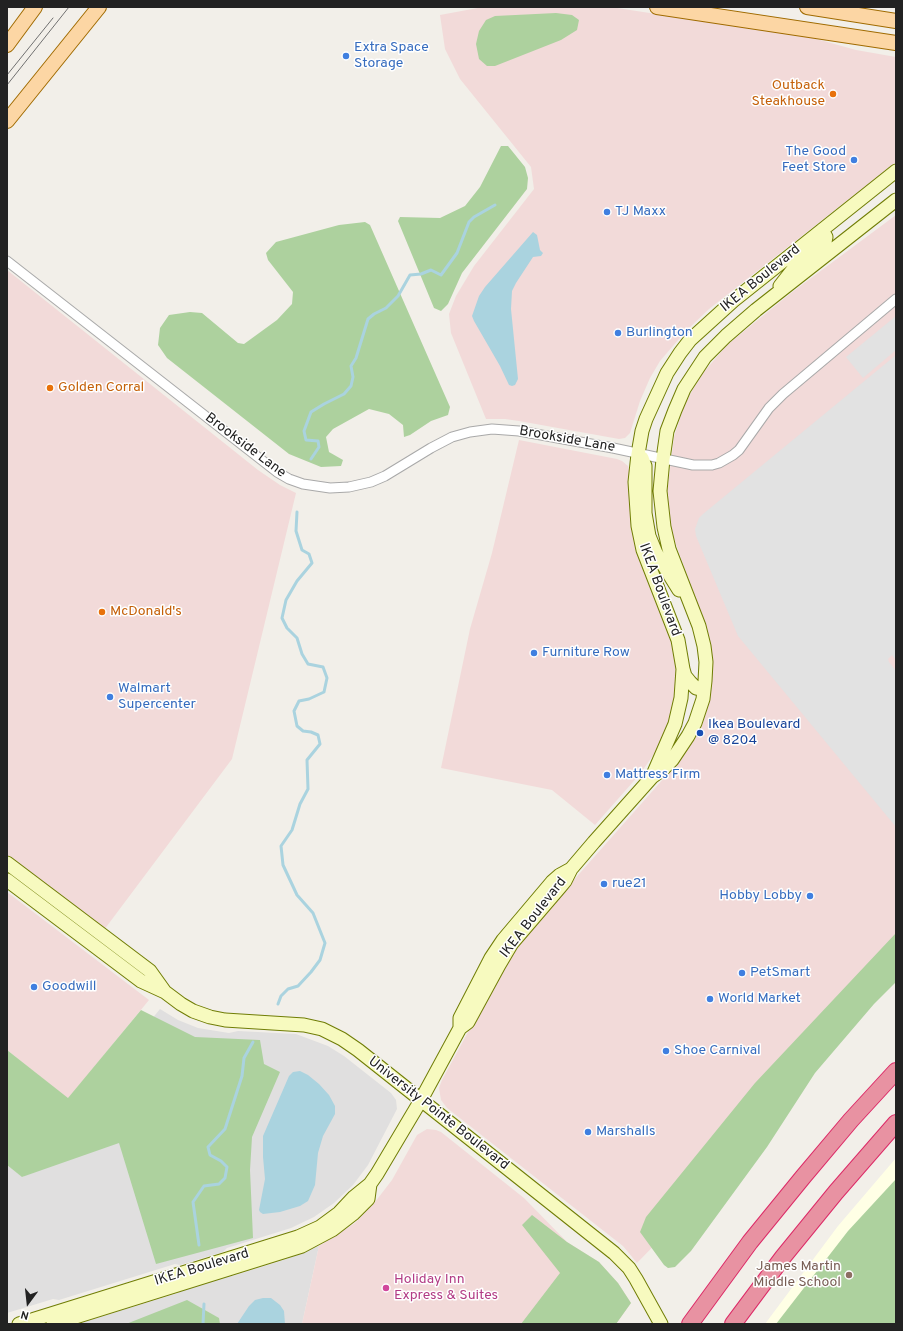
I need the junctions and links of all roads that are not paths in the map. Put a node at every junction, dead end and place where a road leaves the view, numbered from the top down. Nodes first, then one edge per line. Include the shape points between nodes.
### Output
1 (35, 7) edge
2 (657, 7) edge
3 (807, 7) edge
4 (95, 12) edge
5 (896, 21) edge
6 (896, 44) edge
7 (7, 45) edge
8 (7, 121) edge
9 (896, 171) edge
10 (896, 200) edge
11 (822, 230) junction
12 (7, 261) edge
13 (772, 298) junction
14 (896, 299) edge
15 (638, 454) junction
16 (663, 459) junction
17 (691, 606) junction
18 (683, 669) junction
19 (704, 690) junction
20 (652, 777) junction
21 (7, 863) edge
22 (7, 880) edge
23 (165, 992) junction
24 (896, 1071) edge
25 (421, 1100) junction
26 (896, 1123) edge
27 (92, 1307) junction
28 (19, 1324) edge
29 (52, 1324) edge
30 (661, 1324) edge
31 (690, 1324) edge
32 (733, 1324) edge

1 - 7 main road
2 - 6 main road
3 - 5 main road
4 - 8 main road
9 - 11 street, IKEA Boulevard
10 - 13 street, IKEA Boulevard
11 - 13 street via 826,237 825,242 798,263
11 - 15 street, IKEA Boulevard via 724,308 690,340 674,362 655,398 642,431
12 - 15 street, Brookside Lane via 277,472 303,484 321,488 340,488 365,483 385,476 442,441 461,434 492,429 519,431
13 - 16 street, IKEA Boulevard via 719,343 694,374 671,421
14 - 16 street, Brookside Lane via 783,394 733,455 705,465
15 - 16 street, Brookside Lane
15 - 17 street via 644,462 645,513 649,536 660,560
15 - 18 street, IKEA Boulevard via 635,496 640,538 674,629
16 - 17 street, IKEA Boulevard via 660,491 664,527 669,549
17 - 19 street, IKEA Boulevard via 704,646
18 - 19 street via 690,682 696,688
18 - 20 street, IKEA Boulevard via 681,698 675,724
19 - 20 street, IKEA Boulevard via 695,723 683,745 668,765
20 - 25 street, IKEA Boulevard via 570,869 552,882 503,940 460,1018 460,1028
21 - 23 street, University Pointe Boulevard via 150,971
22 - 23 street, University Pointe Boulevard via 141,981
23 - 25 street, University Pointe Boulevard via 187,1008 210,1018 304,1025 331,1033 358,1050
24 - 31 highway via 793,1188
25 - 27 street, IKEA Boulevard via 370,1184 320,1227 298,1237
25 - 30 street, University Pointe Boulevard via 614,1253 629,1268
26 - 32 highway via 783,1257
27 - 28 street, IKEA Boulevard
27 - 29 street, IKEA Boulevard

